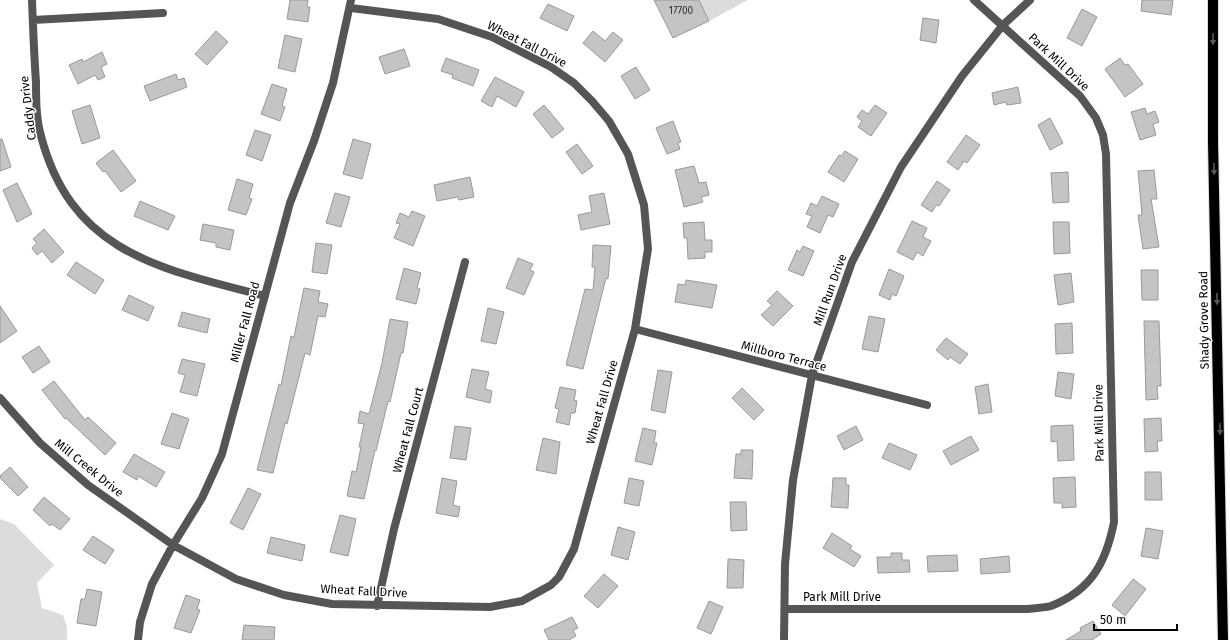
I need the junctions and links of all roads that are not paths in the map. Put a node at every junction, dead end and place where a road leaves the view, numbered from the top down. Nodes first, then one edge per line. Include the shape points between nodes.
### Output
1 (32, 0) edge
2 (974, 0) edge
3 (1030, 0) edge
4 (1213, 0) edge
5 (351, 4) edge
6 (163, 12) dead end
7 (32, 20) junction
8 (1003, 25) junction
9 (465, 262) dead end
10 (265, 296) junction
11 (635, 329) junction
12 (812, 375) junction
13 (0, 398) edge
14 (927, 405) dead end
15 (172, 546) junction
16 (377, 606) junction
17 (785, 609) junction
18 (138, 640) edge
19 (784, 640) edge
20 (1222, 640) edge

1 - 7 street, Caddy Drive
2 - 8 street, Park Mill Drive
3 - 8 street, Mill Run Drive
4 -> 20 main road, Shady Grove Road
5 - 10 street, Miller Fall Road via 333,83 290,203
5 - 11 street, Wheat Fall Drive via 438,19 492,37 551,67 574,84 609,121 628,154 644,205 648,249
6 - 7 street
7 - 10 street, Caddy Drive via 36,102 41,135 57,180 66,196 93,228 126,252 168,270
8 - 12 street, Mill Run Drive via 962,76 901,167 852,262
8 - 17 street, Park Mill Drive via 1080,96 1096,118 1103,135 1106,154 1114,522 1109,545 1100,567 1090,581 1076,593 1050,606 1027,610
9 - 16 street, Wheat Fall Court via 394,529
10 - 15 street, Miller Fall Road via 222,454 202,498
11 - 12 street, Millboro Terrace
11 - 16 street, Wheat Fall Drive via 574,549 559,577 551,585 522,601 490,607
12 - 14 street, Millboro Terrace
12 - 17 street, Mill Run Drive via 793,480 785,564
13 - 15 street, Mill Creek Drive via 40,443 88,485
15 - 16 street, Wheat Fall Drive via 236,579 284,595 332,604
15 - 18 street, Miller Fall Road via 152,584 140,622
17 - 19 street, Mill Run Drive

